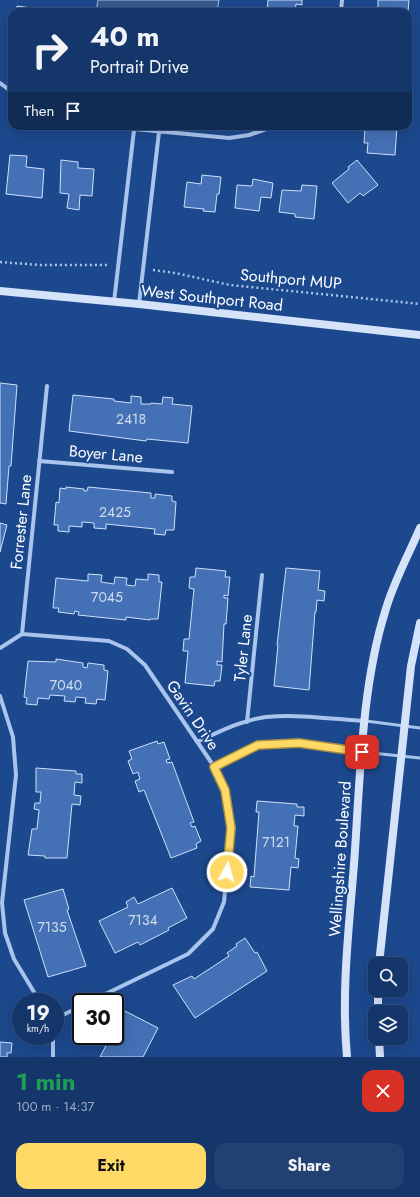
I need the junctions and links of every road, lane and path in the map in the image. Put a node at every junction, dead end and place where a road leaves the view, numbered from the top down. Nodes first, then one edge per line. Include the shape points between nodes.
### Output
1 (134, 130) joint
2 (263, 130) edge
3 (159, 132) junction
4 (0, 262) edge
5 (109, 265) dead end
6 (160, 271) dead end
7 (0, 291) edge
8 (114, 302) junction
9 (139, 304) junction
10 (420, 304) edge
11 (420, 334) edge
12 (47, 386) dead end
13 (39, 461) junction
14 (172, 472) dead end
15 (420, 528) edge
16 (262, 575) dead end
17 (420, 623) edge
18 (22, 634) junction
19 (0, 648) edge
20 (0, 696) edge
21 (365, 721) junction
22 (247, 722) junction
23 (404, 726) junction
24 (420, 728) edge
25 (197, 742) junction
26 (362, 752) junction
27 (401, 756) junction
28 (420, 758) edge
29 (214, 767) junction
30 (380, 957) edge
31 (35, 993) edge
32 (108, 993) edge
33 (53, 1045) edge
34 (379, 1045) edge
35 (53, 1057) edge
36 (347, 1057) edge
37 (380, 1057) edge

1 - 3 street
1 - 8 street
2 - 3 street via 229,138
3 - 9 street
4 - 5 path
6 - 10 path, Southport MUP via 230,285
7 - 8 street, West Southport Road
8 - 9 street, West Southport Road
9 - 11 street, West Southport Road
12 - 13 street, Forrester Lane
13 - 14 street, Boyer Lane
13 - 18 street, Forrester Lane
15 - 21 street, Wellingshire Boulevard via 384,612 373,658
16 - 22 street, Tyler Lane
17 - 23 street via 411,666
18 - 19 street
18 - 25 street, Gavin Drive via 109,641 127,648 145,665
20 - 31 street via 13,737 16,774 2,903 5,933 14,959
21 - 22 street via 266,717
21 - 23 lane
21 - 26 street, Wellingshire Boulevard
22 - 25 street
23 - 24 lane
23 - 27 street
25 - 29 street, Gavin Drive
26 - 27 lane
26 - 29 street via 299,743 258,745
26 - 36 street, Wellingshire Boulevard via 344,989
27 - 28 lane
27 - 30 street
29 - 32 street, Gavin Drive via 225,790 231,828 224,902 214,929 188,954
33 - 35 street
34 - 37 street

